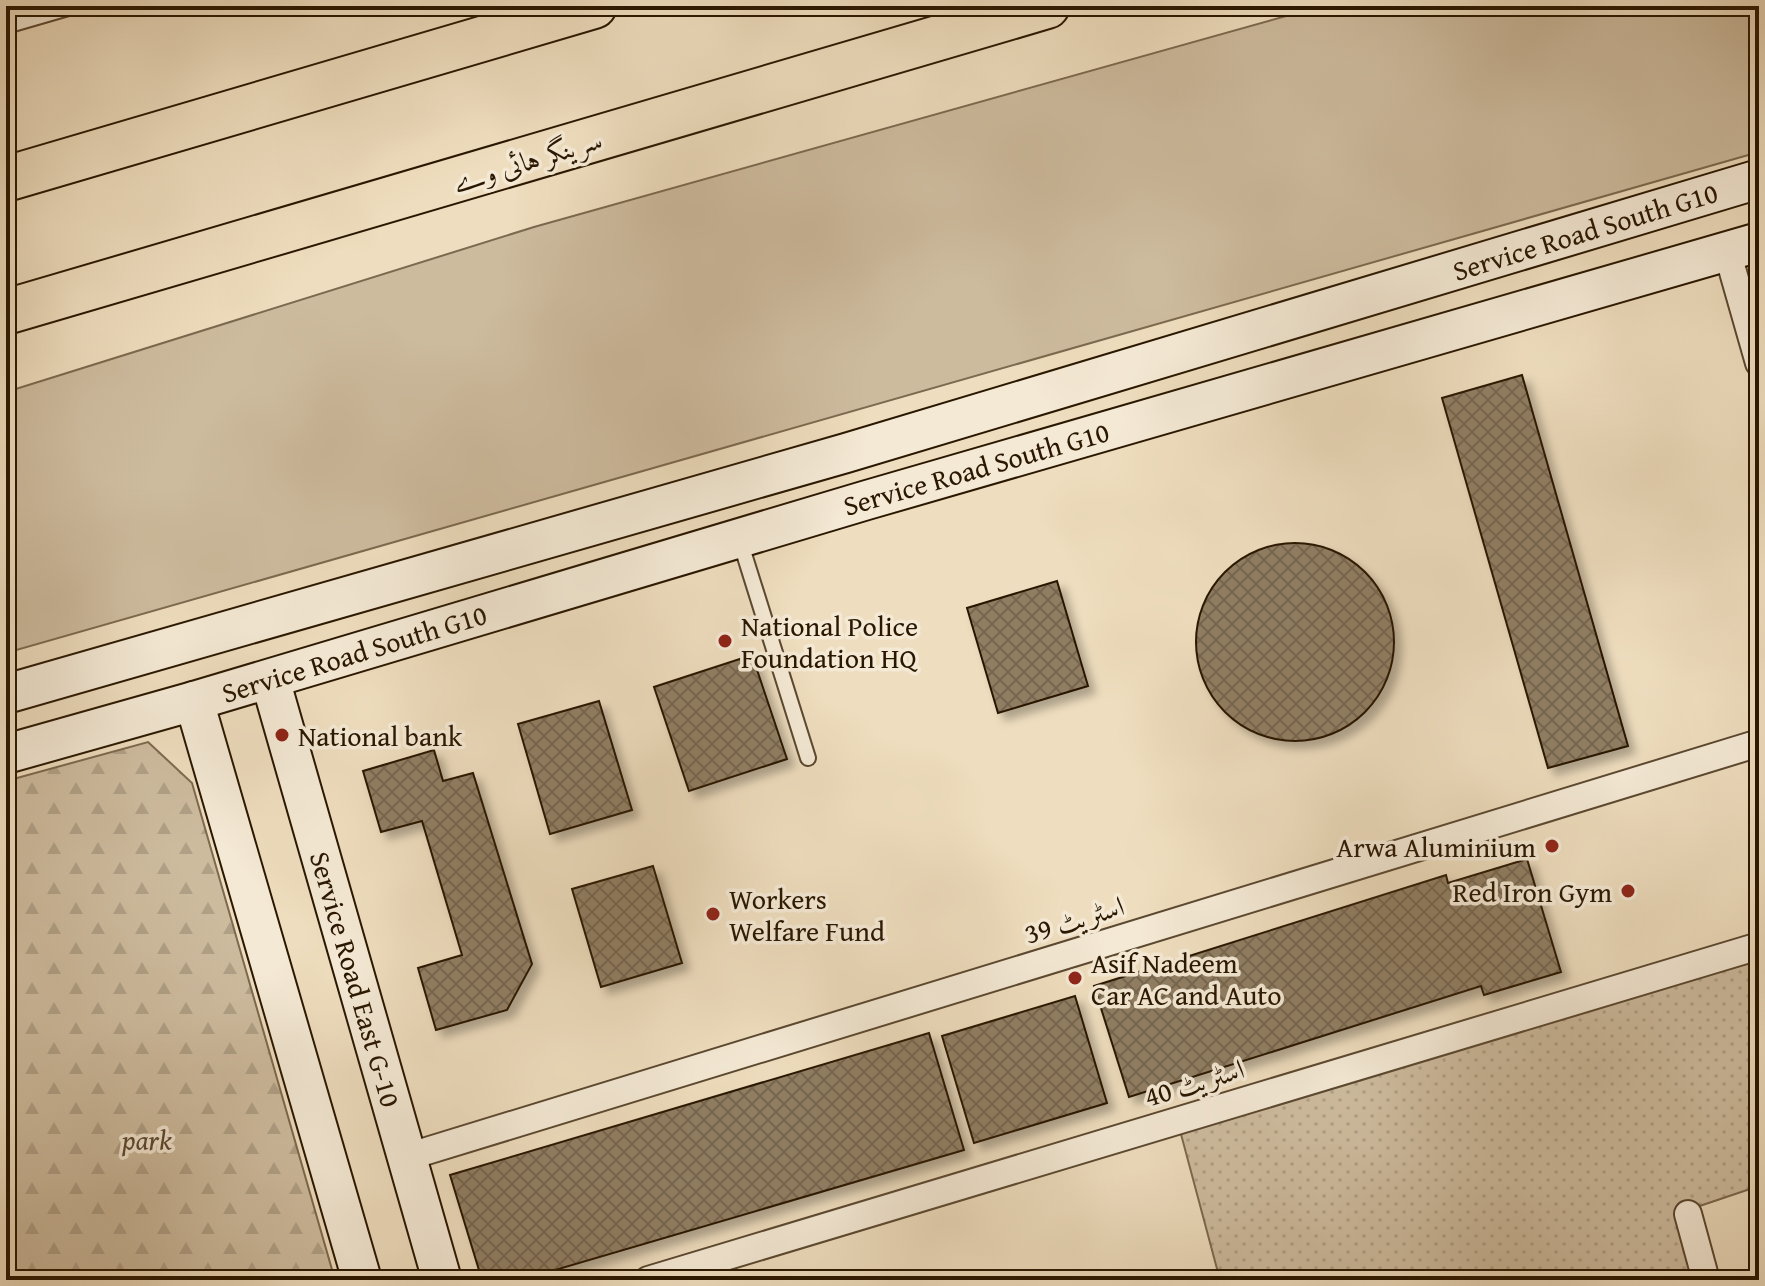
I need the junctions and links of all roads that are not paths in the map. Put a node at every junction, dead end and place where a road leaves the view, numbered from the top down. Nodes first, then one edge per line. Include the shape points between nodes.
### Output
1 (75, 6) edge
2 (594, 6) edge
3 (1047, 6) edge
4 (6, 26) edge
5 (6, 179) edge
6 (1759, 179) edge
7 (1743, 246) edge
8 (6, 312) edge
9 (1759, 363) edge
10 (846, 453) junction
11 (867, 500) junction
12 (739, 538) junction
13 (270, 679) junction
14 (6, 694) edge
15 (194, 701) junction
16 (1759, 743) edge
17 (6, 754) edge
18 (808, 758) dead end
19 (1759, 946) edge
20 (407, 1157) junction
21 (1688, 1214) dead end
22 (362, 1280) edge
23 (442, 1280) edge
24 (648, 1280) edge
25 (1706, 1280) edge

1 - 4 lane
2 - 5 highway
3 - 8 highway, سرینگر ہائی وے
6 - 10 main road, Service Road South G10
7 - 9 street
7 - 11 main road, Service Road South G10
10 - 11 main road
10 - 14 main road, Service Road South G10
11 - 12 main road, Service Road South G10
12 - 13 main road, Service Road South G10
12 - 18 lane
13 - 15 main road, Service Road South G10
13 - 20 main road, Service Road East G-10
15 - 17 main road, Service Road South G10
15 - 22 main road
16 - 20 street, اسٹریٹ 39
19 - 24 street, اسٹریٹ 40
20 - 23 main road, Service Road East G-10
21 - 25 street

